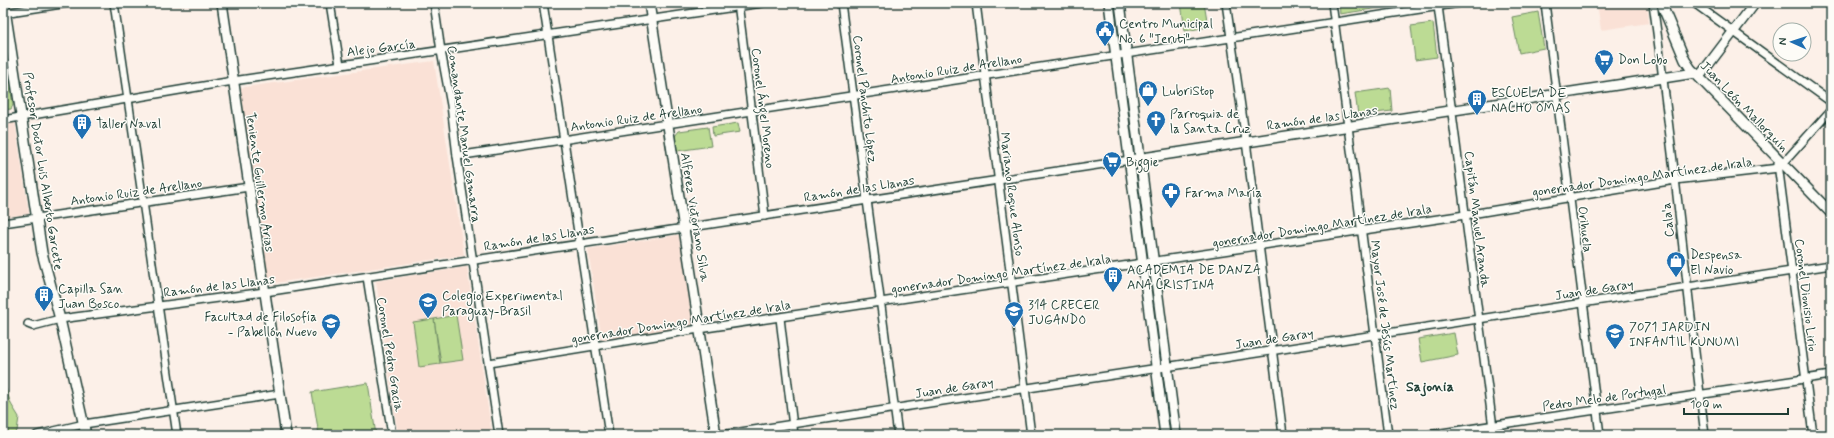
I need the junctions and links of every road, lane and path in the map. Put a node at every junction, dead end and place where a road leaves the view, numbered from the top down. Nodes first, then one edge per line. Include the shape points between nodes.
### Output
1 (68, 3) edge
2 (114, 3) edge
3 (222, 3) edge
4 (330, 3) edge
5 (434, 3) edge
6 (543, 3) edge
7 (649, 3) edge
8 (762, 3) edge
9 (841, 3) edge
10 (976, 3) edge
11 (1109, 3) edge
12 (1120, 3) edge
13 (1226, 3) edge
14 (1332, 3) edge
15 (1460, 3) edge
16 (1545, 3) edge
17 (1653, 3) edge
18 (1661, 3) edge
19 (1694, 3) edge
20 (1755, 3) edge
21 (738, 5) edge
22 (1438, 6) junction
23 (4, 9) edge
24 (651, 20) junction
25 (1335, 22) junction
26 (1734, 32) junction
27 (548, 35) junction
28 (1230, 38) junction
29 (441, 52) junction
30 (1127, 54) junction
31 (1115, 56) junction
32 (340, 65) junction
33 (1697, 75) junction
34 (985, 76) junction
35 (1664, 78) junction
36 (233, 81) junction
37 (1557, 95) junction
38 (853, 96) junction
39 (128, 98) junction
40 (1831, 102) edge
41 (1831, 110) edge
42 (1452, 111) junction
43 (752, 112) junction
44 (22, 117) junction
45 (3, 120) edge
46 (668, 125) junction
47 (1348, 125) junction
48 (563, 139) junction
49 (1246, 141) junction
50 (457, 156) junction
51 (1140, 158) junction
52 (1130, 160) junction
53 (1780, 164) junction
54 (999, 180) junction
55 (1675, 180) junction
56 (249, 187) junction
57 (1570, 197) junction
58 (867, 200) junction
59 (143, 202) junction
60 (1831, 213) edge
61 (765, 216) junction
62 (1465, 216) junction
63 (37, 218) junction
64 (3, 223) edge
65 (685, 228) junction
66 (1362, 231) junction
67 (580, 244) junction
68 (1259, 246) junction
69 (472, 261) junction
70 (1153, 263) junction
71 (1143, 265) junction
72 (1831, 265) edge
73 (1792, 271) junction
74 (367, 277) junction
75 (1012, 282) junction
76 (1686, 287) junction
77 (265, 292) junction
78 (880, 303) junction
79 (1583, 303) junction
80 (158, 306) junction
81 (780, 318) junction
82 (60, 319) junction
83 (1479, 320) junction
84 (28, 324) dead end
85 (699, 329) junction
86 (1375, 334) junction
87 (596, 347) junction
88 (1273, 351) junction
89 (489, 363) junction
90 (1167, 367) junction
91 (1157, 368) junction
92 (1831, 375) edge
93 (1805, 379) junction
94 (1026, 388) junction
95 (280, 394) junction
96 (1700, 394) junction
97 (894, 408) junction
98 (173, 410) junction
99 (1597, 410) junction
100 (84, 424) junction
101 (793, 424) junction
102 (1492, 425) junction
103 (36, 435) edge
104 (86, 435) edge
105 (177, 435) edge
106 (286, 435) edge
107 (392, 435) edge
108 (499, 435) edge
109 (609, 435) edge
110 (716, 435) edge
111 (721, 435) edge
112 (794, 435) edge
113 (898, 435) edge
114 (1031, 435) edge
115 (1165, 435) edge
116 (1176, 435) edge
117 (1283, 435) edge
118 (1388, 435) edge
119 (1428, 435) edge
120 (1494, 435) edge
121 (1600, 435) edge
122 (1705, 435) edge
123 (1813, 435) edge

1 - 23 street
2 - 39 street
3 - 36 street, Teniente Guillermo Arias
4 - 32 street
5 - 29 street, Comandante Manuel Gamarra
6 - 27 street
7 - 24 street, Alferez Victoriano Silva
8 - 21 street, Alejo García
9 - 38 street, Coronel Panchito López
10 - 34 street, Mariano Roque Alonso
11 - 31 street
12 - 30 street
13 - 28 street
14 - 25 street, Mayor José de Jesús Martínez
15 - 22 street, Antonio Ruiz de Arellano
16 - 37 street, Orihuela
17 - 35 street, Cala'a
18 - 33 street, Juan León Mallorquín via 1685,60
19 - 26 street
20 - 26 street
21 - 24 street, Alejo García
21 - 43 street, Coronel Ángel Moreno
22 - 25 street, Antonio Ruiz de Arellano
22 - 42 street, Capitán Manuel Aranda
23 - 44 street, Profesor Doctor Luis Alberto Garcete
24 - 27 street, Alejo García
24 - 46 street, Alferez Victoriano Silva
25 - 28 street, Antonio Ruiz de Arellano
25 - 47 street, Mayor José de Jesús Martínez
26 - 33 street
26 - 40 street
27 - 29 street, Alejo García
27 - 48 street
28 - 30 street, Antonio Ruiz de Arellano
28 - 49 street
29 - 32 street, Alejo García
29 - 50 street, Comandante Manuel Gamarra
30 - 31 street, Antonio Ruiz de Arellano
30 - 51 street
31 - 34 street, Antonio Ruiz de Arellano
31 - 52 street
32 - 36 street, Alejo García
33 - 35 street, Ramón de las Llanas
33 - 53 street, Juan León Mallorquín
34 - 38 street, Antonio Ruiz de Arellano
34 - 54 street, Mariano Roque Alonso
35 - 37 street, Ramón de las Llanas
35 - 55 street, Cala'a
36 - 39 street, Alejo García
36 - 56 street, Teniente Guillermo Arias
37 - 42 street, Ramón de las Llanas
37 - 57 street, Orihuela
38 - 43 street, Antonio Ruiz de Arellano
38 - 58 street, Coronel Panchito López
39 - 44 street, Alejo García
39 - 59 street
41 - 53 street
42 - 47 street, Ramón de las Llanas
42 - 62 street, Capitán Manuel Aranda
43 - 46 street, Antonio Ruiz de Arellano
43 - 61 street, Coronel Ángel Moreno
44 - 45 street, Alejo García
44 - 63 street, Profesor Doctor Luis Alberto Garcete
46 - 48 street, Antonio Ruiz de Arellano
46 - 65 street, Alferez Victoriano Silva
47 - 49 street, Ramón de las Llanas
47 - 66 street, Mayor José de Jesús Martínez
48 - 50 street, Antonio Ruiz de Arellano
48 - 67 street
49 - 51 street, Ramón de las Llanas
49 - 68 street
50 - 69 street, Comandante Manuel Gamarra
51 - 52 street, Ramón de las Llanas
51 - 70 street
52 - 54 street, Ramón de las Llanas
52 - 71 street
53 - 55 street, gonernador Domingo Martínez de Irala
53 - 60 street, Juan León Mallorquín
53 - 73 street, Coronel Dionisio Lirio
54 - 58 street, Ramón de las Llanas
54 - 75 street, Mariano Roque Alonso
55 - 57 street, gonernador Domingo Martínez de Irala
55 - 76 street, Cala'a
56 - 59 street, Antonio Ruiz de Arellano
56 - 77 street, Teniente Guillermo Arias
57 - 62 street, gonernador Domingo Martínez de Irala
57 - 79 street, Orihuela
58 - 61 street, Ramón de las Llanas
58 - 78 street, Coronel Panchito López
59 - 63 street, Antonio Ruiz de Arellano
59 - 80 street
61 - 65 street, Ramón de las Llanas
62 - 66 street, gonernador Domingo Martínez de Irala
62 - 83 street, Capitán Manuel Aranda
63 - 64 street, Antonio Ruiz de Arellano
63 - 82 street, Profesor Doctor Luis Alberto Garcete via 42,253
65 - 67 street, Ramón de las Llanas
65 - 85 street, Alferez Victoriano Silva
66 - 68 street, gonernador Domingo Martínez de Irala
66 - 86 street, Mayor José de Jesús Martínez
67 - 69 street, Ramón de las Llanas
67 - 87 street
68 - 70 street, gonernador Domingo Martínez de Irala
68 - 88 street
69 - 74 street, Ramón de las Llanas
69 - 89 street, Comandante Manuel Gamarra
70 - 71 street, gonernador Domingo Martínez de Irala
70 - 90 street
71 - 75 street, gonernador Domingo Martínez de Irala
71 - 91 street
72 - 73 street, Juan de Garay
73 - 76 street, Juan de Garay
73 - 93 street, Coronel Dionisio Lirio
74 - 77 street, Ramón de las Llanas
74 - 107 street, Coronel Pedro Gracia
75 - 78 street, gonernador Domingo Martínez de Irala
75 - 94 street, Mariano Roque Alonso
76 - 79 street, Juan de Garay
76 - 96 street, Cala'a
77 - 80 street, Ramón de las Llanas
77 - 95 street, Teniente Guillermo Arias
78 - 81 street, gonernador Domingo Martínez de Irala
78 - 97 street, Coronel Panchito López
79 - 83 street, Juan de Garay
79 - 99 street, Orihuela
80 - 82 street, Ramón de las Llanas
80 - 98 street
81 - 85 street, gonernador Domingo Martínez de Irala
81 - 101 street
82 - 84 street, Ramón de las Llanas via 33,326
82 - 100 street, Profesor Doctor Luis Alberto Garcete
83 - 86 street, Juan de Garay
83 - 102 street, Capitán Manuel Aranda
85 - 87 street, gonernador Domingo Martínez de Irala
85 - 110 street, Alferez Victoriano Silva
86 - 88 street, Juan de Garay
86 - 118 street, Mayor José de Jesús Martínez
87 - 89 street, gonernador Domingo Martínez de Irala
87 - 109 street
88 - 90 street, Juan de Garay
88 - 117 street
89 - 108 street, Comandante Manuel Gamarra
90 - 91 street, Juan de Garay
90 - 116 street
91 - 94 street, Juan de Garay
91 - 115 street
92 - 93 street, Pedro Melo de Portugal
93 - 96 street, Pedro Melo de Portugal
93 - 123 street, Coronel Dionisio Lirio
94 - 97 street, Juan de Garay
94 - 114 street, Mariano Roque Alonso
95 - 98 street
95 - 106 street, Teniente Guillermo Arias
96 - 99 street, Pedro Melo de Portugal
96 - 122 street, Cala'a
97 - 101 street, Juan de Garay
97 - 113 street, Coronel Panchito López
98 - 100 street
98 - 105 street
99 - 102 street, Pedro Melo de Portugal
99 - 121 street, Orihuela
100 - 103 street
100 - 104 street, Profesor Doctor Luis Alberto Garcete
101 - 111 street, Juan de Garay
101 - 112 street
102 - 119 street, Pedro Melo de Portugal
102 - 120 street, Capitán Manuel Aranda

